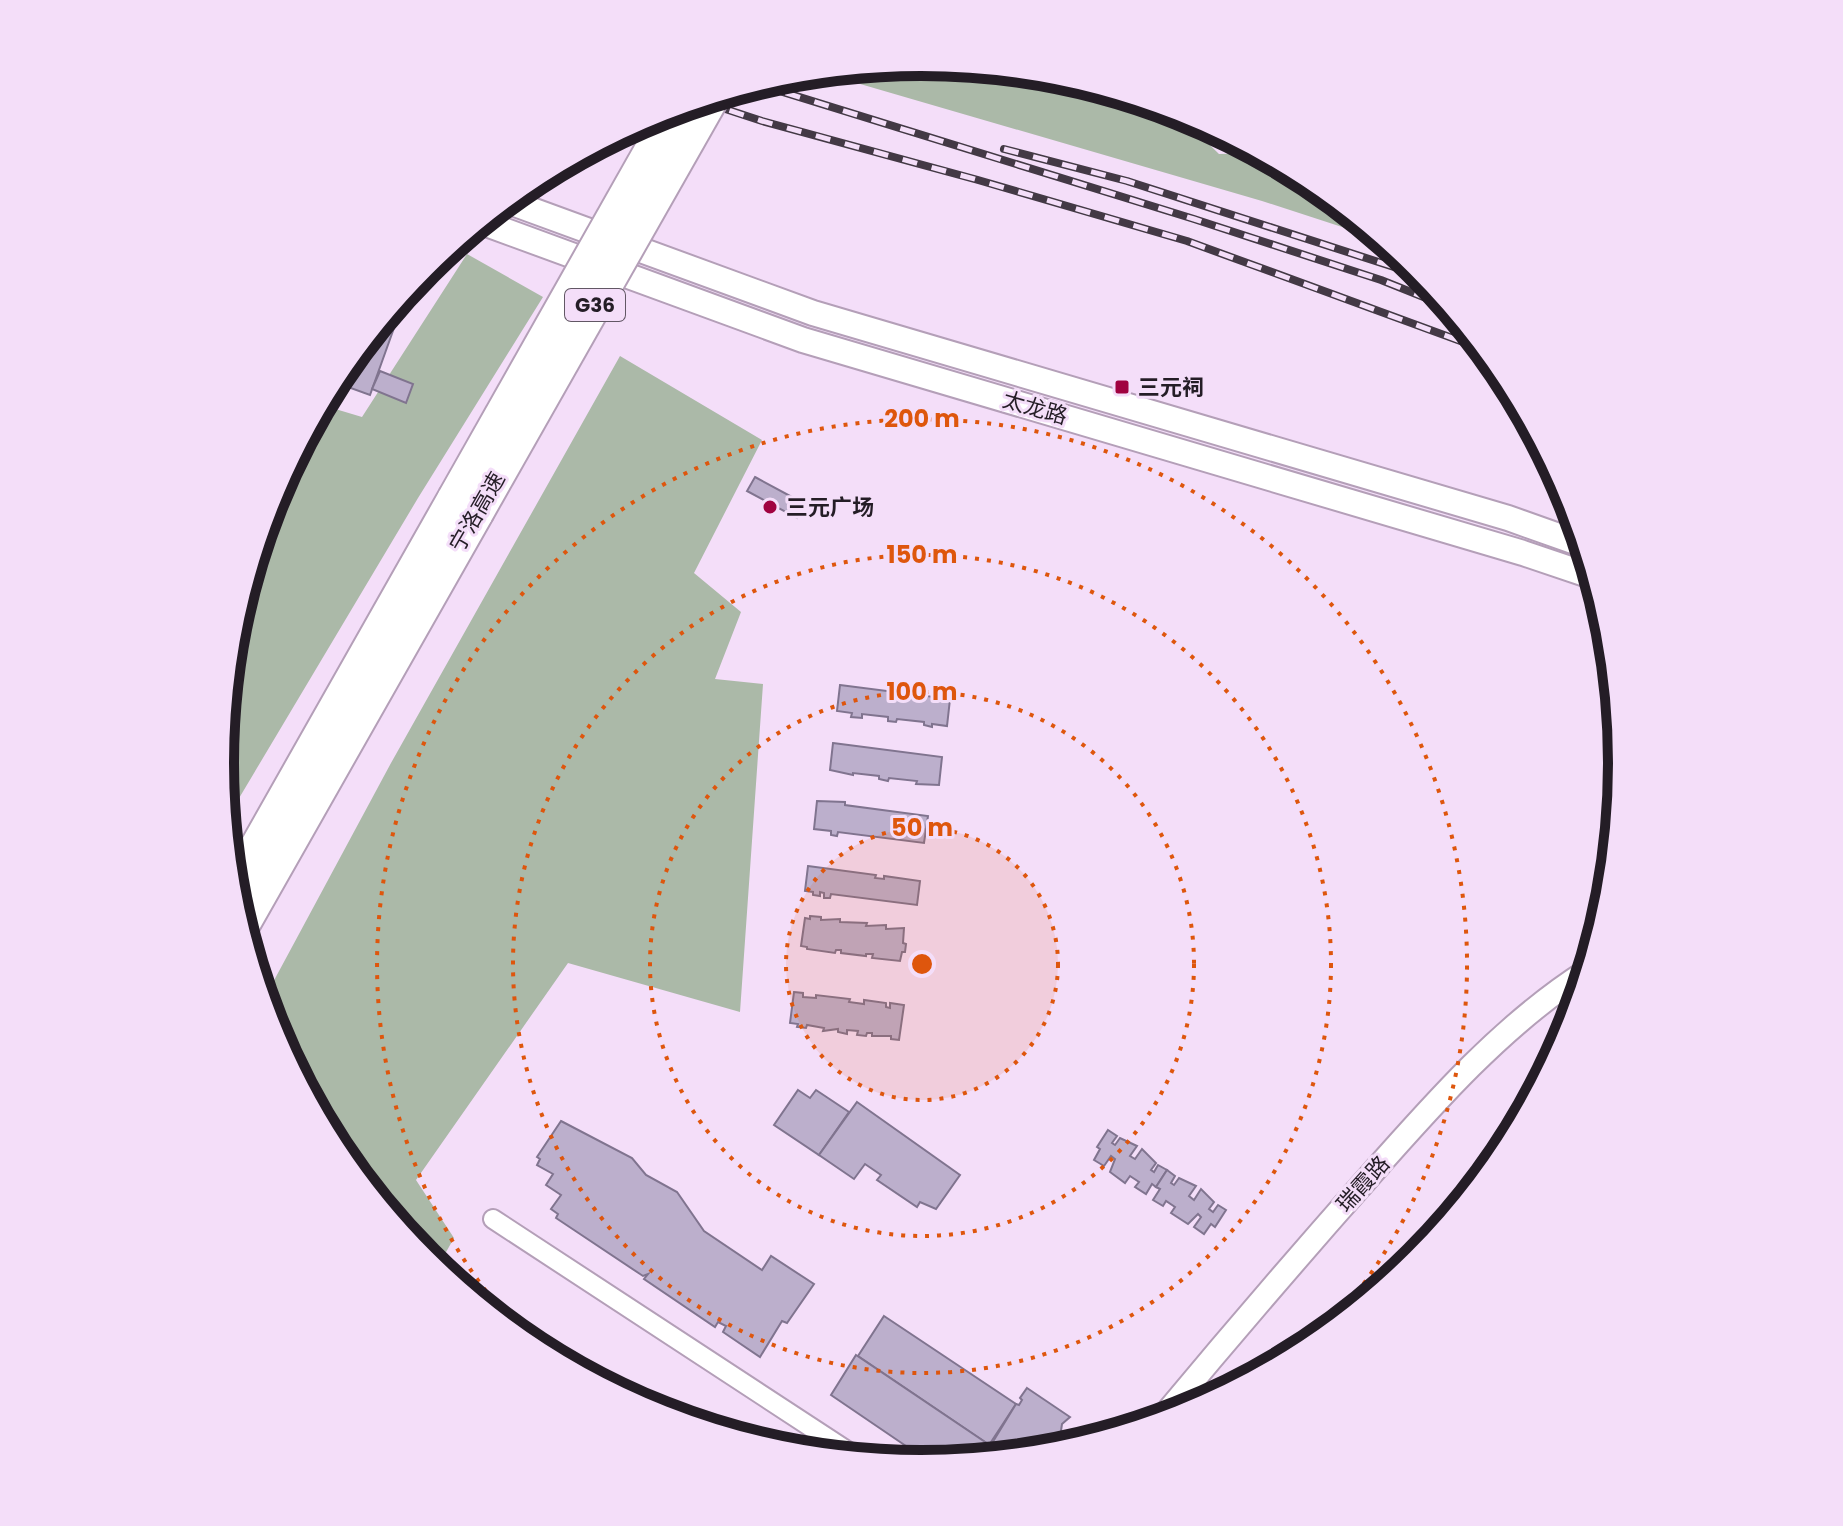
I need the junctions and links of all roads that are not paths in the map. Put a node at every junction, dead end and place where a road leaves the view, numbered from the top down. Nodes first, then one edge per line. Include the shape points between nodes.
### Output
1 (705, 111) edge
2 (665, 126) edge
3 (520, 206) edge
4 (493, 226) edge
5 (466, 505) junction
6 (1572, 541) edge
7 (1581, 573) edge
8 (243, 871) edge
9 (251, 910) edge
10 (1573, 982) edge
11 (493, 1219) dead end
12 (1176, 1401) edge
13 (838, 1445) edge

1 - 5 highway, 宁洛高速 / G36, bridge
2 - 5 highway, 宁洛高速 / G36, bridge
3 - 6 main road, 太龙路 via 813,313
4 - 7 main road, 太龙路 via 803,340
5 - 8 highway, 宁洛高速 / G36
5 - 9 highway, 宁洛高速 / G36
10 - 12 street, 瑞霞路 via 1508,1032 1428,1111
11 - 13 street

